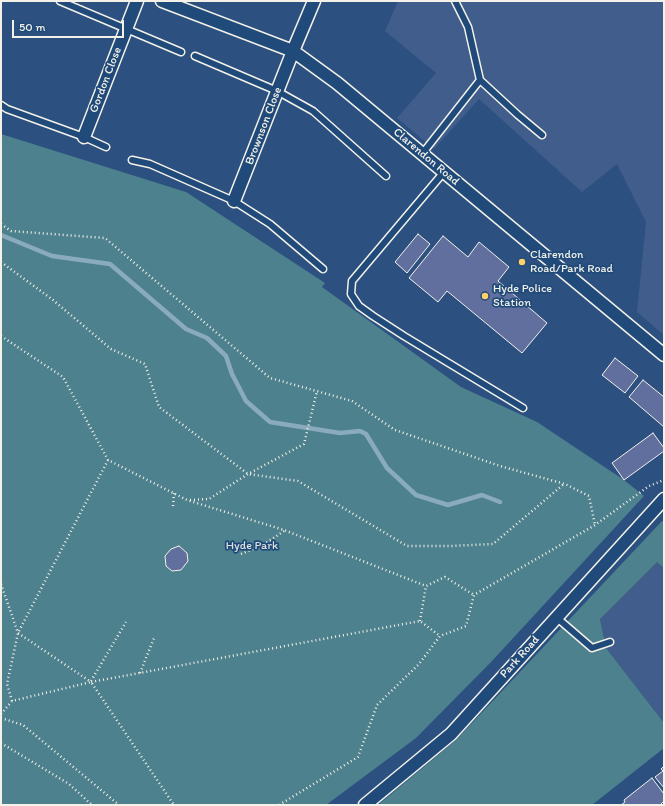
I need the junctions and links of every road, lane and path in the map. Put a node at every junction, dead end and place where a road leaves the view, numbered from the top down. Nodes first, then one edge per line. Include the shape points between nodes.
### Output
1 (60, 1) edge
2 (137, 1) edge
3 (162, 1) edge
4 (314, 1) edge
5 (455, 1) edge
6 (126, 29) junction
7 (293, 51) junction
8 (182, 52) dead end
9 (195, 56) dead end
10 (480, 80) junction
11 (277, 91) junction
12 (1, 105) edge
13 (542, 135) dead end
14 (84, 137) junction
15 (106, 147) dead end
16 (422, 154) junction
17 (132, 160) dead end
18 (444, 172) junction
19 (386, 176) dead end
20 (234, 201) junction
21 (1, 224) edge
22 (1, 262) edge
23 (323, 269) dead end
24 (1, 336) edge
25 (664, 355) edge
26 (317, 391) junction
27 (523, 408) dead end
28 (108, 460) junction
29 (248, 474) junction
30 (664, 480) edge
31 (565, 484) junction
32 (174, 493) junction
33 (664, 499) edge
34 (187, 500) junction
35 (173, 506) dead end
36 (595, 525) junction
37 (284, 530) junction
38 (241, 554) dead end
39 (1, 584) edge
40 (426, 586) junction
41 (474, 595) junction
42 (556, 617) junction
43 (420, 621) junction
44 (126, 622) dead end
45 (18, 633) junction
46 (440, 636) junction
47 (154, 638) dead end
48 (610, 642) dead end
49 (140, 673) junction
50 (91, 682) junction
51 (12, 701) junction
52 (1, 714) edge
53 (1, 718) edge
54 (1, 743) edge
55 (92, 805) edge
56 (119, 805) edge
57 (174, 805) edge
58 (279, 805) edge
59 (365, 805) edge

1 - 6 lane
2 - 6 street, Gordon Close
3 - 7 street, Clarendon Road
4 - 7 street, Brownson Close
5 - 10 lane via 468,27
6 - 8 lane
6 - 14 street, Gordon Close
7 - 11 street, Brownson Close
7 - 16 street, Clarendon Road via 337,83
9 - 11 lane
10 - 13 lane
10 - 16 lane
11 - 19 lane via 313,111
11 - 20 street, Brownson Close
12 - 14 lane
14 - 15 lane
16 - 18 street, Clarendon Road
17 - 20 lane via 150,164
18 - 25 street, Clarendon Road
18 - 27 lane via 352,281 351,294 359,306 379,320
20 - 23 lane via 270,224
21 - 26 path via 11,231 105,238 270,378
22 - 29 path via 53,300 111,349 145,364 159,407
24 - 28 path via 63,377
26 - 29 path via 304,444
26 - 31 path via 352,401 395,430 500,466
28 - 32 path
28 - 45 path
29 - 31 path via 298,481 407,546 493,544
29 - 34 path via 209,499
30 - 36 path via 649,486
31 - 36 path via 589,496
32 - 34 path
32 - 35 path
33 - 42 street, Park Road
34 - 37 path
36 - 41 path
37 - 38 path via 263,545
37 - 40 path
39 - 45 path
40 - 41 path via 444,577
40 - 43 path
41 - 46 path via 466,626
42 - 48 lane via 592,648
42 - 59 street, Park Road via 451,734
43 - 46 path
43 - 49 path
44 - 50 path
45 - 50 path
45 - 51 path via 7,684
46 - 58 path via 419,664 377,705 358,757
47 - 49 path
49 - 50 path
50 - 51 path
50 - 57 path
51 - 52 path
53 - 56 path via 23,725
54 - 55 path via 70,784

